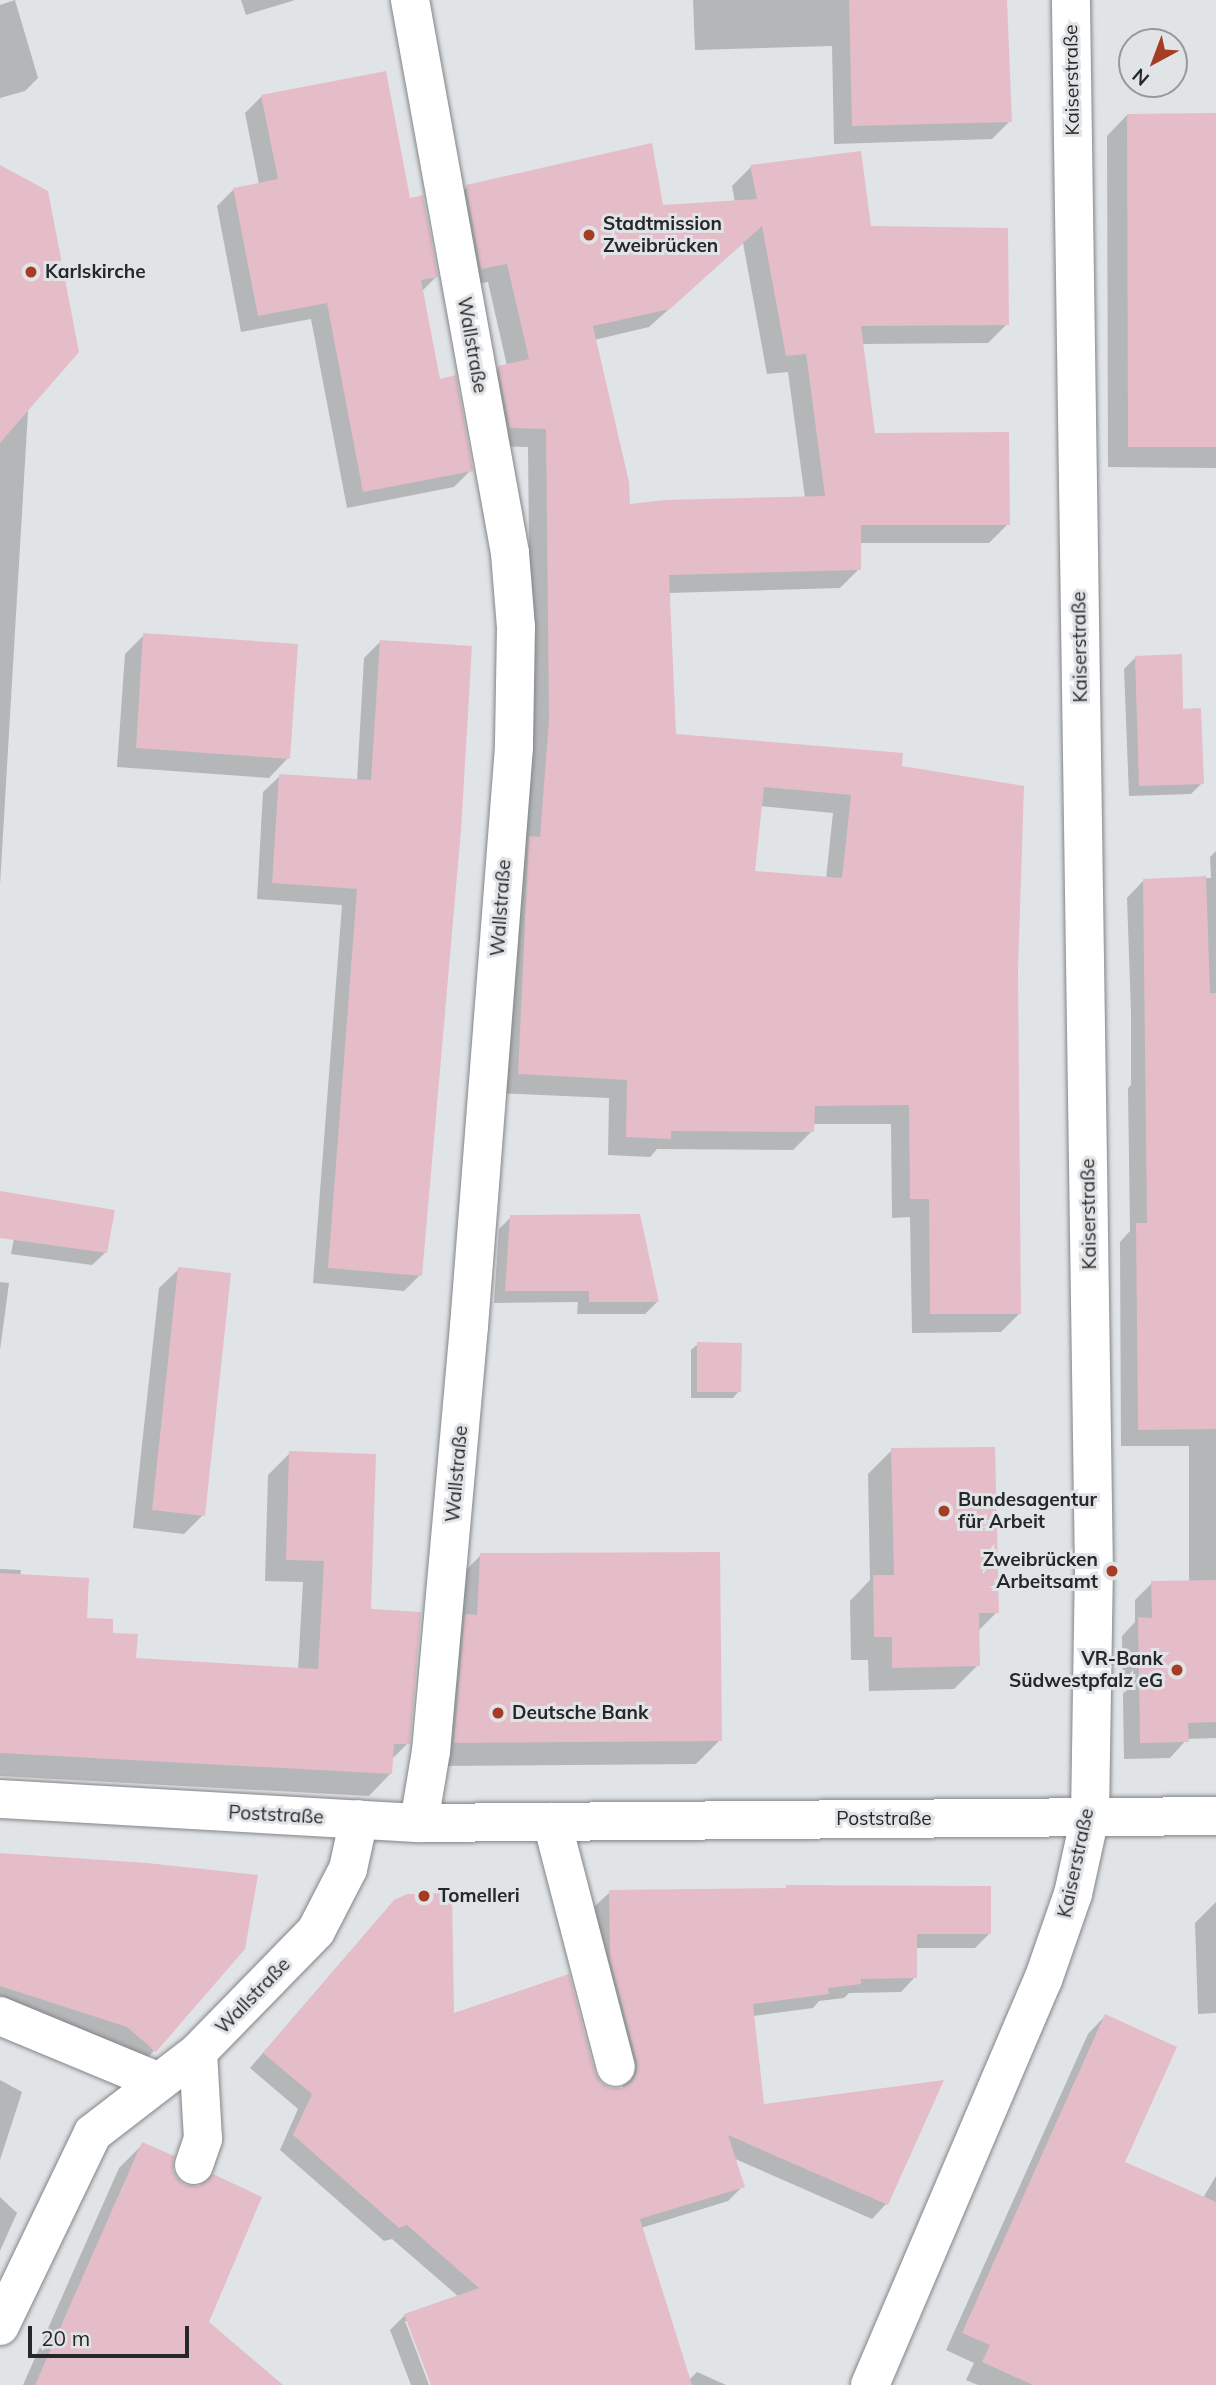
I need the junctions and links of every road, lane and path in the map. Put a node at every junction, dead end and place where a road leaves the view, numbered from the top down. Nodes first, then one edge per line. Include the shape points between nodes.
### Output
1 (410, 0) edge
2 (1071, 0) edge
3 (0, 1799) edge
4 (1216, 1816) edge
5 (1090, 1817) junction
6 (359, 1819) junction
7 (419, 1822) junction
8 (552, 1822) junction
9 (0, 2016) edge
10 (198, 2052) junction
11 (617, 2067) dead end
12 (159, 2082) junction
13 (194, 2165) dead end
14 (0, 2326) edge
15 (870, 2385) edge

1 - 7 street, Wallstraße via 510,553 516,626 514,747 468,1339 431,1751
2 - 5 street, Kaiserstraße via 1094,1574
3 - 6 street, Poststraße
4 - 5 street, Poststraße
5 - 8 street, Poststraße
5 - 15 street, Kaiserstraße via 1073,1894 1043,1980
6 - 7 street, Poststraße
6 - 10 street, Wallstraße via 348,1869 316,1931
7 - 8 street, Poststraße
8 - 11 street
9 - 12 street
10 - 12 street, Wallstraße
10 - 13 street via 203,2139
12 - 14 street, Wallstraße via 93,2133

